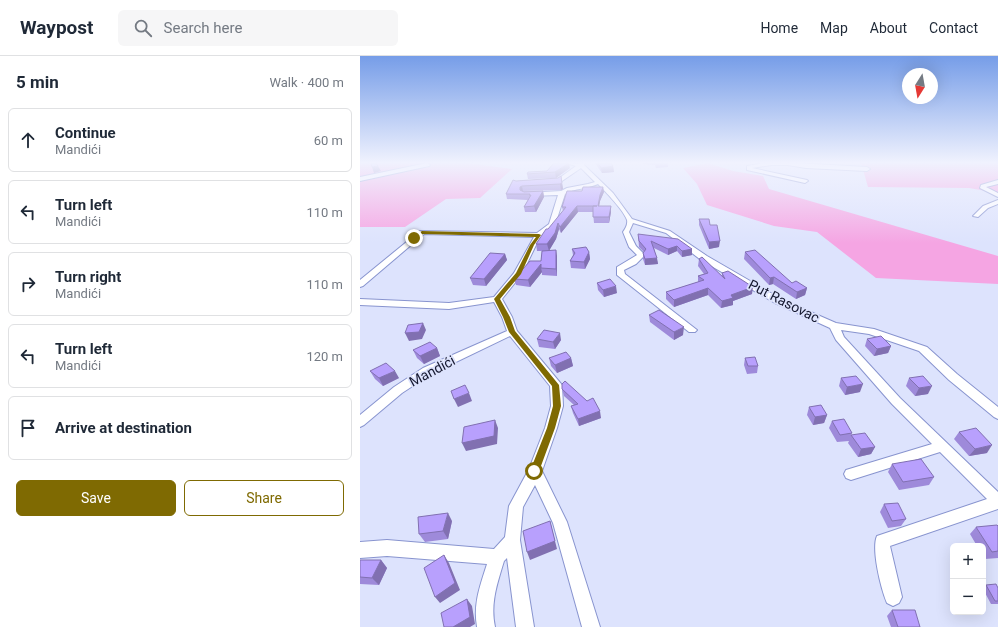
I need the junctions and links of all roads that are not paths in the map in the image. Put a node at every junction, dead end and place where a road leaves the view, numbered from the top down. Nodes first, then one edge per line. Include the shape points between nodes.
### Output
1 (568, 190) edge
2 (606, 190) edge
3 (985, 190) edge
4 (562, 193) junction
5 (525, 194) edge
6 (998, 195) edge
7 (998, 202) edge
8 (976, 216) dead end
9 (630, 220) junction
10 (539, 235) junction
11 (360, 284) edge
12 (497, 299) junction
13 (360, 302) edge
14 (834, 326) junction
15 (692, 330) dead end
16 (512, 332) junction
17 (998, 414) edge
18 (360, 422) edge
19 (942, 446) junction
20 (534, 471) junction
21 (851, 474) dead end
22 (998, 502) edge
23 (512, 540) junction
24 (360, 550) edge
25 (496, 557) junction
26 (893, 597) dead end
27 (486, 627) edge
28 (525, 627) edge
29 (591, 627) edge

1 - 4 street
2 - 9 street
3 - 6 street
4 - 5 street
4 - 10 street via 552,225
7 - 8 street via 988,205
9 - 14 street, Put Rasovac via 668,232 704,258 778,301
9 - 15 street via 626,232 633,247 641,255 620,268 622,275
10 - 11 street via 422,232
10 - 12 street via 518,274
12 - 13 street via 449,306
12 - 16 street
14 - 17 street, Put Rasovac via 871,330 923,349
14 - 19 street, Put Rasovac via 840,338 896,401
16 - 18 street, Mandići via 427,371 398,390
16 - 20 street via 556,385 557,406
19 - 21 street
19 - 22 street, Put Rasovac
20 - 23 street via 516,506
20 - 29 street via 560,522
22 - 26 street, Put Rasovac via 882,541
23 - 25 street
23 - 28 street
24 - 25 street via 387,548
25 - 27 street via 485,597

